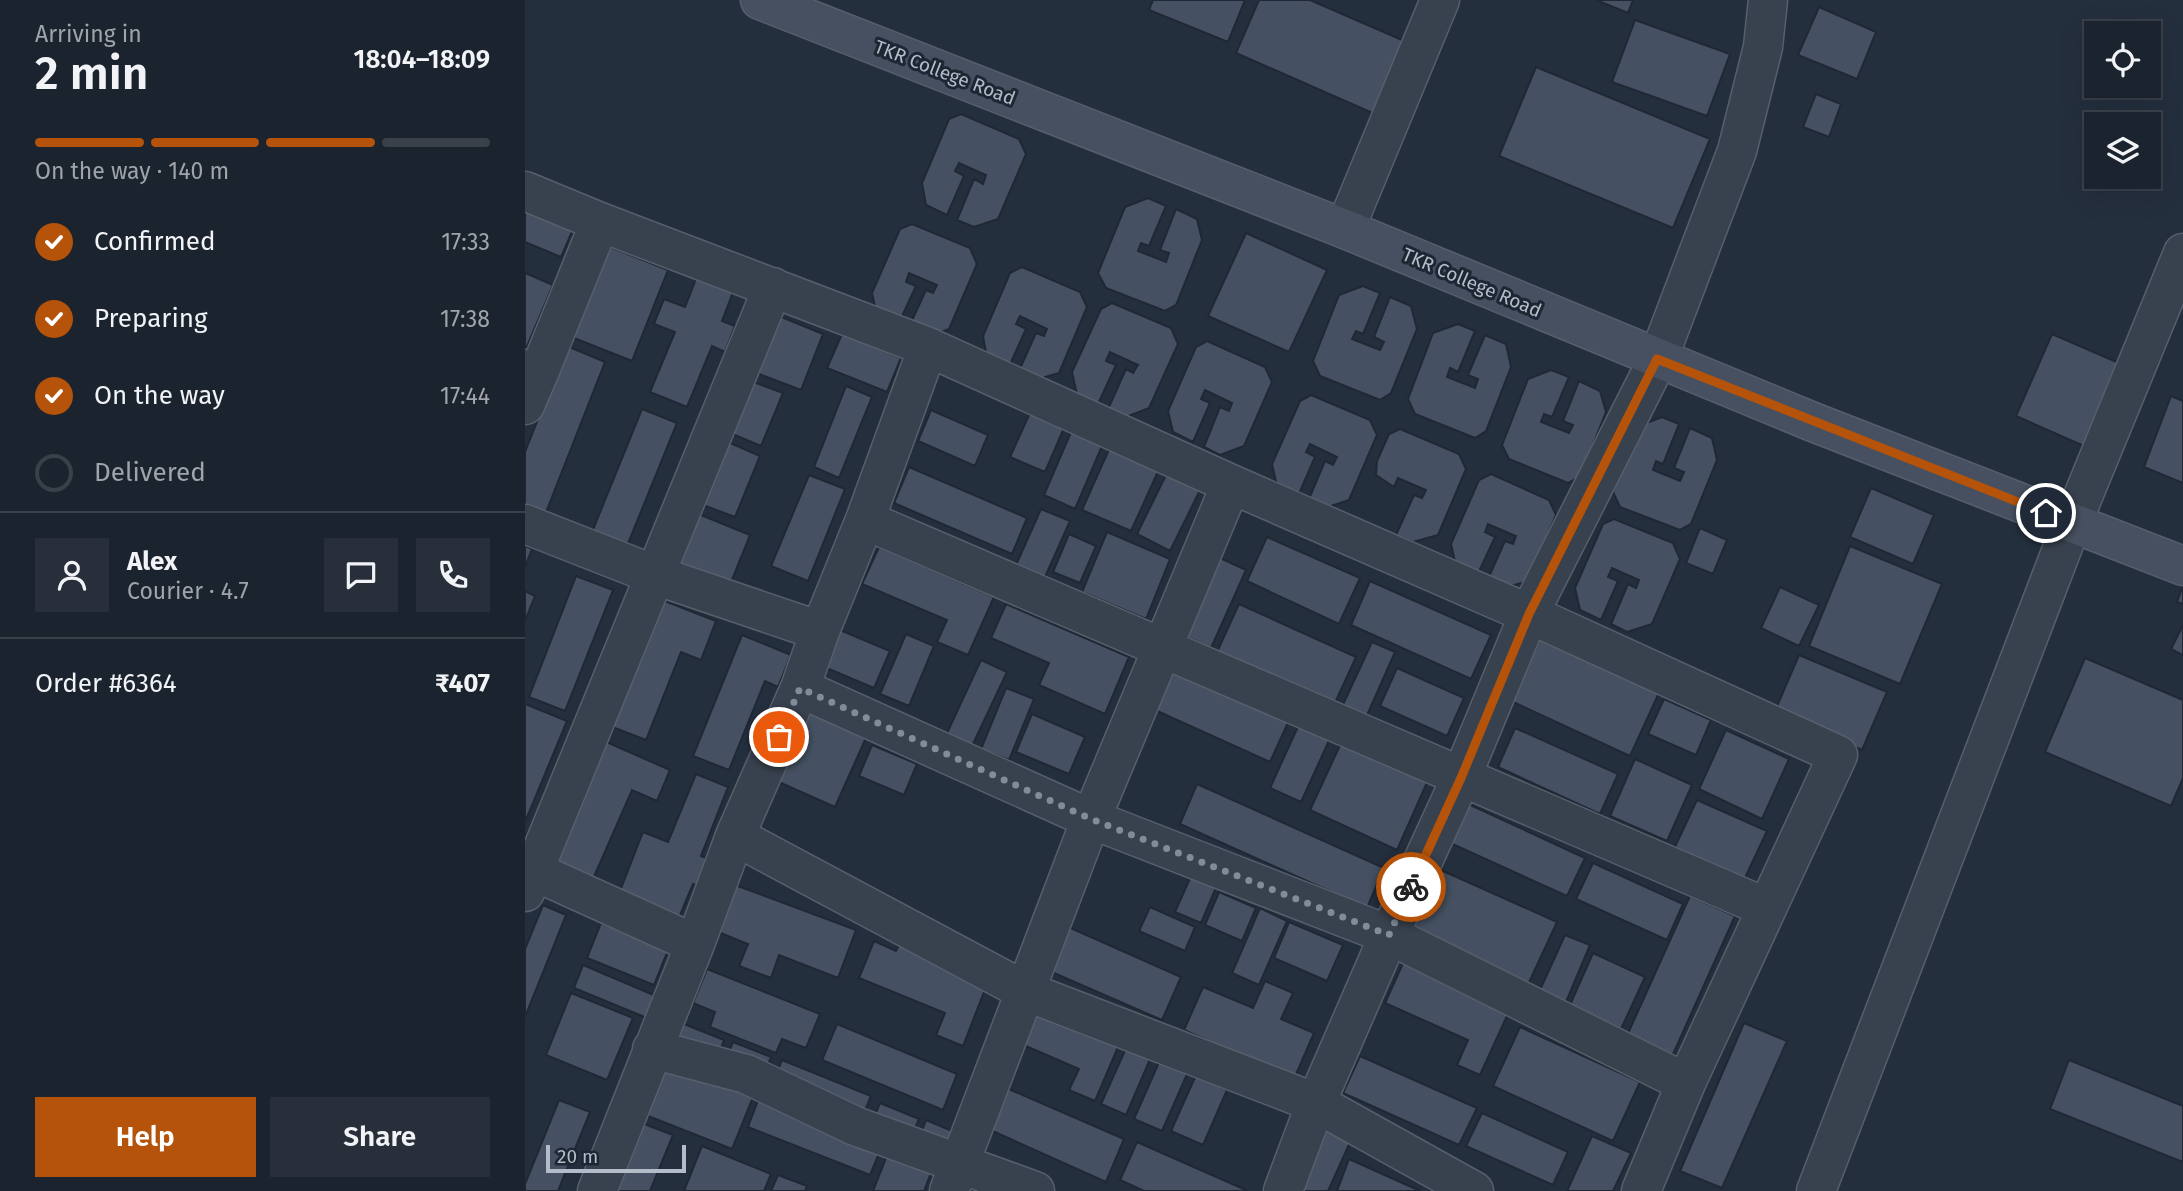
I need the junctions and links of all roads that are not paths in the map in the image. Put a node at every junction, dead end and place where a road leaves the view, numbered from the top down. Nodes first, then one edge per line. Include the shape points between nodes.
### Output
1 (760, 0) edge
2 (1440, 0) edge
3 (1768, 0) edge
4 (525, 191) edge
5 (600, 222) junction
6 (1345, 229) junction
7 (2183, 253) edge
8 (773, 287) junction
9 (928, 347) junction
10 (1657, 359) junction
11 (529, 383) edge
12 (1231, 484) junction
13 (865, 520) junction
14 (2072, 523) junction
15 (525, 524) edge
16 (2183, 566) edge
17 (655, 576) junction
18 (1529, 614) junction
19 (820, 631) junction
20 (1162, 646) junction
21 (800, 688) junction
22 (1461, 778) junction
23 (1091, 819) junction
24 (735, 836) junction
25 (528, 877) edge
26 (1767, 908) junction
27 (1389, 935) junction
28 (695, 944) junction
29 (1025, 991) junction
30 (652, 1049) junction
31 (1686, 1083) junction
32 (1316, 1103) junction
33 (955, 1178) edge
34 (597, 1191) edge
35 (1035, 1191) edge
36 (1283, 1191) edge
37 (1474, 1191) edge
38 (1641, 1191) edge
39 (1816, 1191) edge

1 - 6 street, TKR College Road
2 - 6 street
3 - 10 street via 1763,47 1737,151
4 - 5 street
5 - 8 street
5 - 11 street
6 - 10 street, TKR College Road
7 - 14 street
8 - 9 street
8 - 17 street
9 - 12 street
9 - 13 street
10 - 14 street, TKR College Road
10 - 18 street
12 - 18 street
12 - 20 street
13 - 19 street
13 - 20 street
14 - 16 street, TKR College Road
14 - 39 street
15 - 17 street
17 - 19 street
17 - 25 street
18 - 22 street
18 - 26 street via 1838,755
19 - 21 street
20 - 22 street
20 - 23 street
21 - 23 street
21 - 24 street
22 - 26 street
22 - 27 street
23 - 27 street
23 - 29 street
24 - 28 street
24 - 29 street
25 - 28 street
26 - 31 street
27 - 31 street
27 - 32 street
28 - 30 street
29 - 32 street
29 - 33 street
30 - 33 street via 746,1074
30 - 34 street
31 - 38 street
32 - 36 street
32 - 37 street
33 - 35 street

